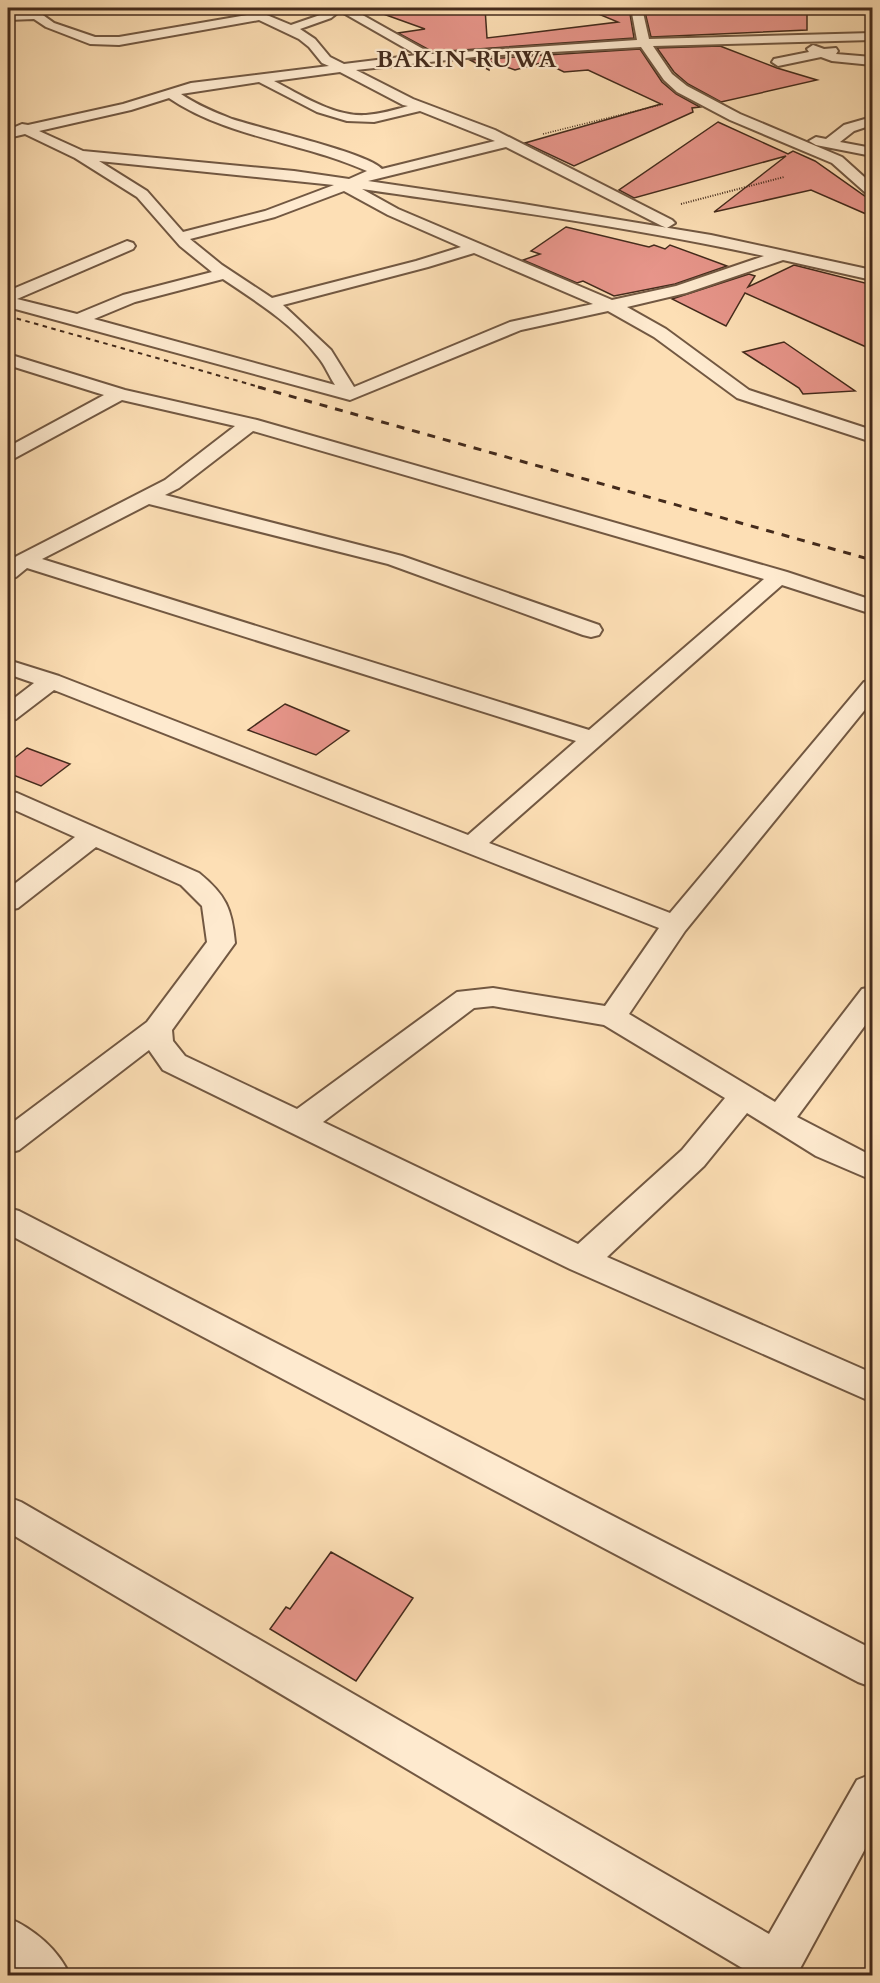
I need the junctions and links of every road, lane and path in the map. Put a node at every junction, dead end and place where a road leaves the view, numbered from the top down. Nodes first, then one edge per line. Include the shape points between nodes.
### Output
1 (241, 8) edge
2 (339, 8) edge
3 (636, 8) edge
4 (260, 16) junction
5 (8, 17) edge
6 (289, 29) junction
7 (843, 36) junction
8 (873, 36) edge
9 (782, 38) junction
10 (644, 44) junction
11 (859, 46) junction
12 (821, 53) junction
13 (872, 53) edge
14 (429, 57) junction
15 (778, 62) dead end
16 (341, 68) junction
17 (260, 78) junction
18 (171, 93) junction
19 (670, 102) dead end
20 (422, 107) junction
21 (8, 121) edge
22 (873, 121) edge
23 (27, 130) junction
24 (8, 134) edge
25 (786, 137) junction
26 (508, 142) junction
27 (829, 143) junction
28 (873, 152) edge
29 (80, 155) junction
30 (784, 177) dead end
31 (352, 182) junction
32 (873, 191) edge
33 (648, 214) junction
34 (180, 237) junction
35 (696, 237) junction
36 (127, 246) dead end
37 (476, 247) junction
38 (784, 255) junction
39 (225, 274) junction
40 (873, 274) edge
41 (8, 297) edge
42 (8, 302) edge
43 (271, 303) junction
44 (612, 306) junction
45 (79, 320) junction
46 (8, 359) edge
47 (27, 364) junction
48 (8, 373) edge
49 (120, 394) junction
50 (350, 395) junction
51 (250, 424) junction
52 (873, 436) edge
53 (8, 454) edge
54 (147, 497) junction
55 (16, 566) edge
56 (779, 577) junction
57 (873, 607) edge
58 (591, 630) dead end
59 (8, 667) edge
60 (51, 681) junction
61 (873, 687) edge
62 (8, 714) edge
63 (593, 739) junction
64 (8, 798) edge
65 (93, 836) junction
66 (470, 846) junction
67 (8, 902) edge
68 (675, 925) junction
69 (873, 996) edge
70 (612, 1017) junction
71 (157, 1029) junction
72 (744, 1096) junction
73 (778, 1120) junction
74 (300, 1123) junction
75 (8, 1142) edge
76 (873, 1170) edge
77 (8, 1220) edge
78 (582, 1260) junction
79 (873, 1388) edge
80 (8, 1514) edge
81 (873, 1669) edge
82 (873, 1795) edge
83 (8, 1940) edge
84 (774, 1970) edge
85 (47, 1976) edge

1 - 4 street
2 - 6 street
2 - 14 street
3 - 10 street
4 - 5 street via 100,42 50,25 36,15
4 - 6 street
6 - 16 street
7 - 8 street
7 - 9 street
7 - 11 street
9 - 10 street
9 - 12 street
10 - 14 street
10 - 25 street via 682,89 735,117
11 - 12 street
11 - 13 street
12 - 13 street via 832,57
12 - 15 street
14 - 16 street
16 - 17 street
16 - 20 street
17 - 18 street
17 - 20 street via 352,118 366,119
18 - 23 street
18 - 31 street via 216,119 326,150 375,170
19 - 26 path
20 - 26 street
21 - 23 street
22 - 27 street via 849,128
23 - 24 street
23 - 29 street
25 - 27 street
25 - 32 street via 837,160
26 - 31 street
26 - 33 street
27 - 28 street
29 - 31 street
29 - 34 street via 136,190
30 - 33 path
31 - 34 street via 270,214
31 - 35 street
31 - 37 street via 355,194
33 - 35 street
34 - 39 street
35 - 38 street
36 - 41 street
37 - 43 street
37 - 44 street
38 - 40 street
38 - 44 street via 680,290
39 - 43 street
39 - 45 street via 126,300 90,312
42 - 45 street
43 - 50 street via 325,354
44 - 50 street via 516,326
44 - 52 street via 660,333 743,394
45 - 50 street
46 - 47 street
47 - 48 street
47 - 49 street
49 - 51 street
49 - 53 street
51 - 54 street via 172,484
51 - 56 street
54 - 55 street
54 - 58 street via 395,560
55 - 63 street
56 - 57 street
56 - 63 street
59 - 60 street
60 - 62 street
60 - 66 street
61 - 68 street
63 - 66 street
64 - 65 street
65 - 67 street
65 - 71 street via 190,879 207,892 219,910 221,943
66 - 68 street
68 - 70 street
69 - 73 street
70 - 72 street
70 - 74 street via 492,997 467,999
71 - 74 street via 159,1042 174,1063
71 - 75 street
72 - 73 street
72 - 78 street via 693,1158
73 - 76 street
74 - 78 street
77 - 81 street
78 - 79 street
80 - 84 street
82 - 84 street
83 - 85 street

